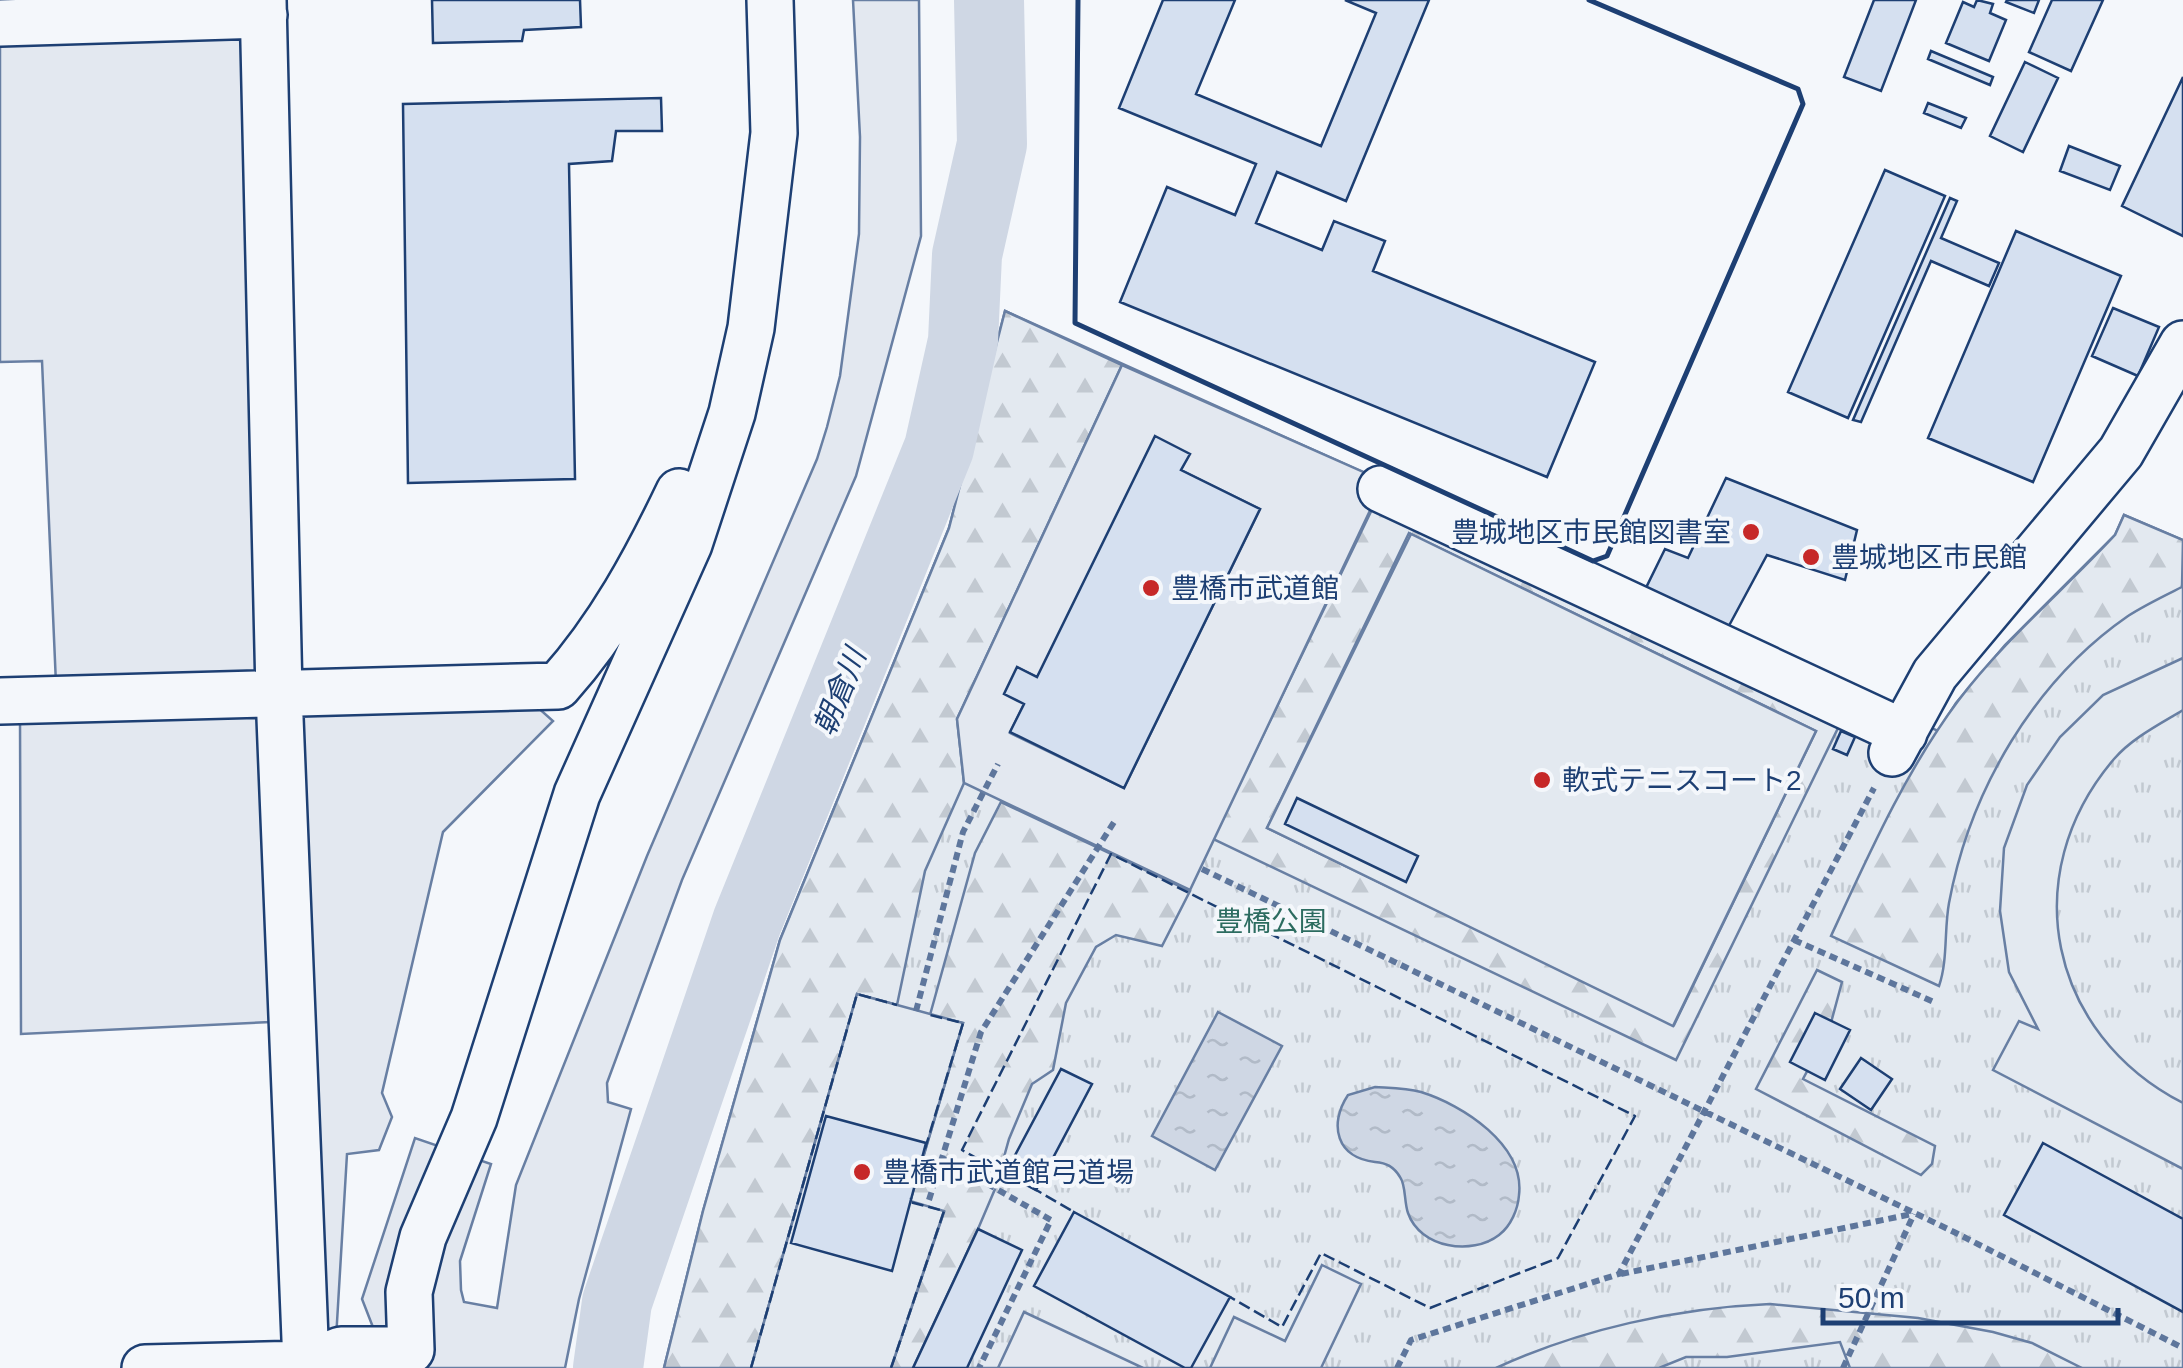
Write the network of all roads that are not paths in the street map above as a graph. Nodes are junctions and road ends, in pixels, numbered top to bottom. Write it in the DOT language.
graph roads {
  1 [pos="770,0"];
  2 [pos="264,7"];
  3 [pos="0,23"];
  4 [pos="758,276"];
  5 [pos="2176,371"];
  6 [pos="1381,488"];
  7 [pos="279,693"];
  8 [pos="0,701"];
  9 [pos="306,1366"];
  10 [pos="145,1368"];
  1 -- 4 [label="street"];
  2 -- 3 [label="street"];
  2 -- 7 [label="street"];
  4 -- 7 [label="street"];
  4 -- 9 [label="street"];
  5 -- 6 [label="street"];
  7 -- 8 [label="street"];
  7 -- 9 [label="street"];
  9 -- 10 [label="street"];
}
